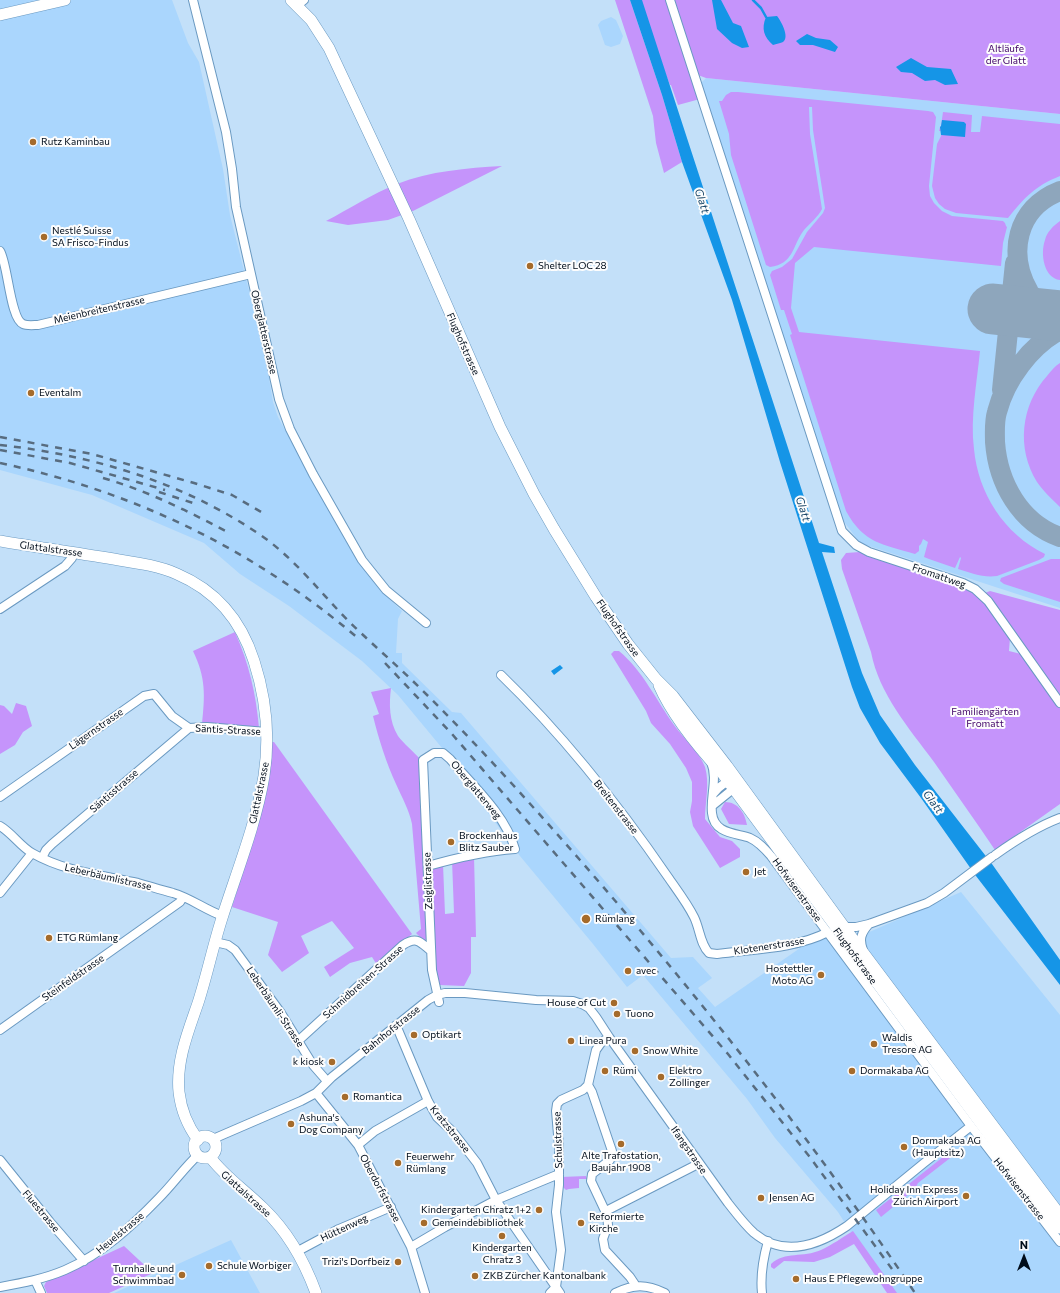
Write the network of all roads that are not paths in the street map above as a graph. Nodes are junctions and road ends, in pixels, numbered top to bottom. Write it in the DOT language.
graph roads {
  1 [pos="65,0"];
  2 [pos="193,0"];
  3 [pos="670,0"];
  4 [pos="297,2"];
  5 [pos="0,15"];
  6 [pos="0,251"];
  7 [pos="251,274"];
  8 [pos="0,541"];
  9 [pos="73,552"];
  10 [pos="0,609"];
  11 [pos="426,623"];
  12 [pos="501,675"];
  13 [pos="656,679"];
  14 [pos="1060,703"];
  15 [pos="189,728"];
  16 [pos="266,732"];
  17 [pos="709,758"];
  18 [pos="423,760"];
  19 [pos="732,784"];
  20 [pos="713,795"];
  21 [pos="0,797"];
  22 [pos="712,806"];
  23 [pos="1060,818"];
  24 [pos="1,825"];
  25 [pos="32,853"];
  26 [pos="42,858"];
  27 [pos="428,866"];
  28 [pos="0,893"];
  29 [pos="183,897"];
  30 [pos="223,916"];
  31 [pos="869,924"];
  32 [pos="844,926"];
  33 [pos="828,932"];
  34 [pos="216,942"];
  35 [pos="431,951"];
  36 [pos="864,952"];
  37 [pos="709,953"];
  38 [pos="438,998"];
  39 [pos="589,1008"];
  40 [pos="396,1026"];
  41 [pos="0,1030"];
  42 [pos="608,1037"];
  43 [pos="298,1041"];
  44 [pos="327,1082"];
  45 [pos="588,1086"];
  46 [pos="316,1093"];
  47 [pos="428,1101"];
  48 [pos="971,1126"];
  49 [pos="212,1139"];
  50 [pos="198,1140"];
  51 [pos="358,1145"];
  52 [pos="198,1155"];
  53 [pos="210,1157"];
  54 [pos="0,1160"];
  55 [pos="698,1164"];
  56 [pos="559,1174"];
  57 [pos="496,1200"];
  58 [pos="391,1208"];
  59 [pos="606,1211"];
  60 [pos="1060,1215"];
  61 [pos="1060,1228"];
  62 [pos="768,1241"];
  63 [pos="1060,1242"];
  64 [pos="411,1247"];
  65 [pos="298,1251"];
  66 [pos="84,1261"];
  67 [pos="36,1280"];
  68 [pos="636,1286"];
  69 [pos="0,1287"];
  70 [pos="558,1290"];
  71 [pos="41,1293"];
  72 [pos="316,1293"];
  73 [pos="425,1293"];
  74 [pos="550,1293"];
  75 [pos="615,1293"];
  76 [pos="665,1293"];
  77 [pos="762,1293"];
  1 -- 5 [label="main road"];
  2 -- 7 [label="street, Oberglatterstrasse"];
  3 -- 14 [label="street, Fromattweg"];
  4 -- 13 [label="main road, Flughofstrasse"];
  6 -- 7 [label="street, Meienbreitenstrasse"];
  7 -- 11 [label="street, Oberglatterstrasse"];
  8 -- 9 [label="main road, Glattalstrasse"];
  9 -- 10 [label="street"];
  9 -- 16 [label="main road, Glattalstrasse"];
  12 -- 37 [label="street, Breitenstrasse"];
  13 -- 17 [label="main road, Flughofstrasse"];
  13 -- 19 [label="main road, Flughofstrasse"];
  15 -- 16 [label="street, Säntis-Strasse"];
  15 -- 21 [label="street, Lägernstrasse"];
  15 -- 26 [label="street, Säntisstrasse"];
  16 -- 30 [label="main road, Glattalstrasse"];
  17 -- 19 [label="main road, Flughofstrasse"];
  17 -- 20 [label="street, Hofwisenstrasse"];
  18 -- 27 [label="street, Zelglistrasse"];
  18 -- 27 [label="street, Oberglatterweg"];
  19 -- 20 [label="street"];
  19 -- 22 [label="street"];
  19 -- 32 [label="main road, Flughofstrasse"];
  19 -- 61 [label="main road, Flughofstrasse"];
  20 -- 22 [label="street, Hofwisenstrasse"];
  22 -- 33 [label="street, Hofwisenstrasse"];
  23 -- 31 [label="street"];
  24 -- 25 [label="street, Leberbäumlistrasse"];
  25 -- 26 [label="street, Leberbäumlistrasse"];
  25 -- 28 [label="street"];
  26 -- 29 [label="street, Leberbäumlistrasse"];
  27 -- 35 [label="street, Zelglistrasse"];
  29 -- 30 [label="street, Leberbäumlistrasse"];
  29 -- 41 [label="street, Steinfeldstrasse"];
  30 -- 34 [label="main road, Glattalstrasse"];
  31 -- 32 [label="street"];
  31 -- 36 [label="street"];
  32 -- 36 [label="main road, Flughofstrasse"];
  33 -- 37 [label="street, Klotenerstrasse"];
  33 -- 48 [label="street, Hofwisenstrasse"];
  34 -- 43 [label="street, Leberbäumli-Strasse"];
  34 -- 50 [label="main road, Glattalstrasse"];
  35 -- 38 [label="street, Zelglistrasse"];
  35 -- 43 [label="street, Schmidbreiten-Strasse"];
  36 -- 60 [label="main road, Flughofstrasse"];
  38 -- 39 [label="street, Bahnhofstrasse"];
  38 -- 40 [label="street, Bahnhofstrasse"];
  39 -- 42 [label="street, Ifangstrasse"];
  40 -- 44 [label="street, Bahnhofstrasse"];
  40 -- 47 [label="street, Kratzstrasse"];
  42 -- 45 [label="street"];
  42 -- 55 [label="street, Ifangstrasse"];
  43 -- 44 [label="street, Leberbäumli-Strasse"];
  44 -- 46 [label="street, Bahnhofstrasse"];
  45 -- 56 [label="street, Schulstrasse"];
  45 -- 59 [label="street"];
  46 -- 49 [label="street, Bahnhofstrasse"];
  46 -- 51 [label="street, Oberdorfstrasse"];
  47 -- 51 [label="street"];
  47 -- 57 [label="street, Kratzstrasse"];
  48 -- 62 [label="street, Ifangstrasse"];
  48 -- 63 [label="street, Hofwisenstrasse"];
  49 -- 50 [label="main road"];
  49 -- 53 [label="main road"];
  50 -- 52 [label="main road"];
  51 -- 58 [label="street, Oberdorfstrasse"];
  52 -- 53 [label="main road"];
  52 -- 66 [label="street, Heuelstrasse"];
  53 -- 65 [label="main road, Glattalstrasse"];
  54 -- 66 [label="street, Fluestrasse"];
  55 -- 59 [label="street"];
  55 -- 62 [label="street, Ifangstrasse"];
  56 -- 57 [label="street, Schulstrasse"];
  56 -- 70 [label="street"];
  57 -- 64 [label="street, Schulstrasse"];
  57 -- 70 [label="street, Kratzstrasse"];
  58 -- 64 [label="street, Oberdorfstrasse"];
  58 -- 65 [label="street, Hüttenweg"];
  59 -- 68 [label="street"];
  62 -- 77 [label="street"];
  64 -- 73 [label="street, Oberdorfstrasse"];
  65 -- 72 [label="main road, Glattalstrasse"];
  66 -- 67 [label="street, Heuelstrasse"];
  67 -- 69 [label="street, Heuelstrasse"];
  67 -- 71 [label="street"];
  68 -- 75 [label="street"];
  68 -- 76 [label="street"];
  70 -- 74 [label="street"];
}
